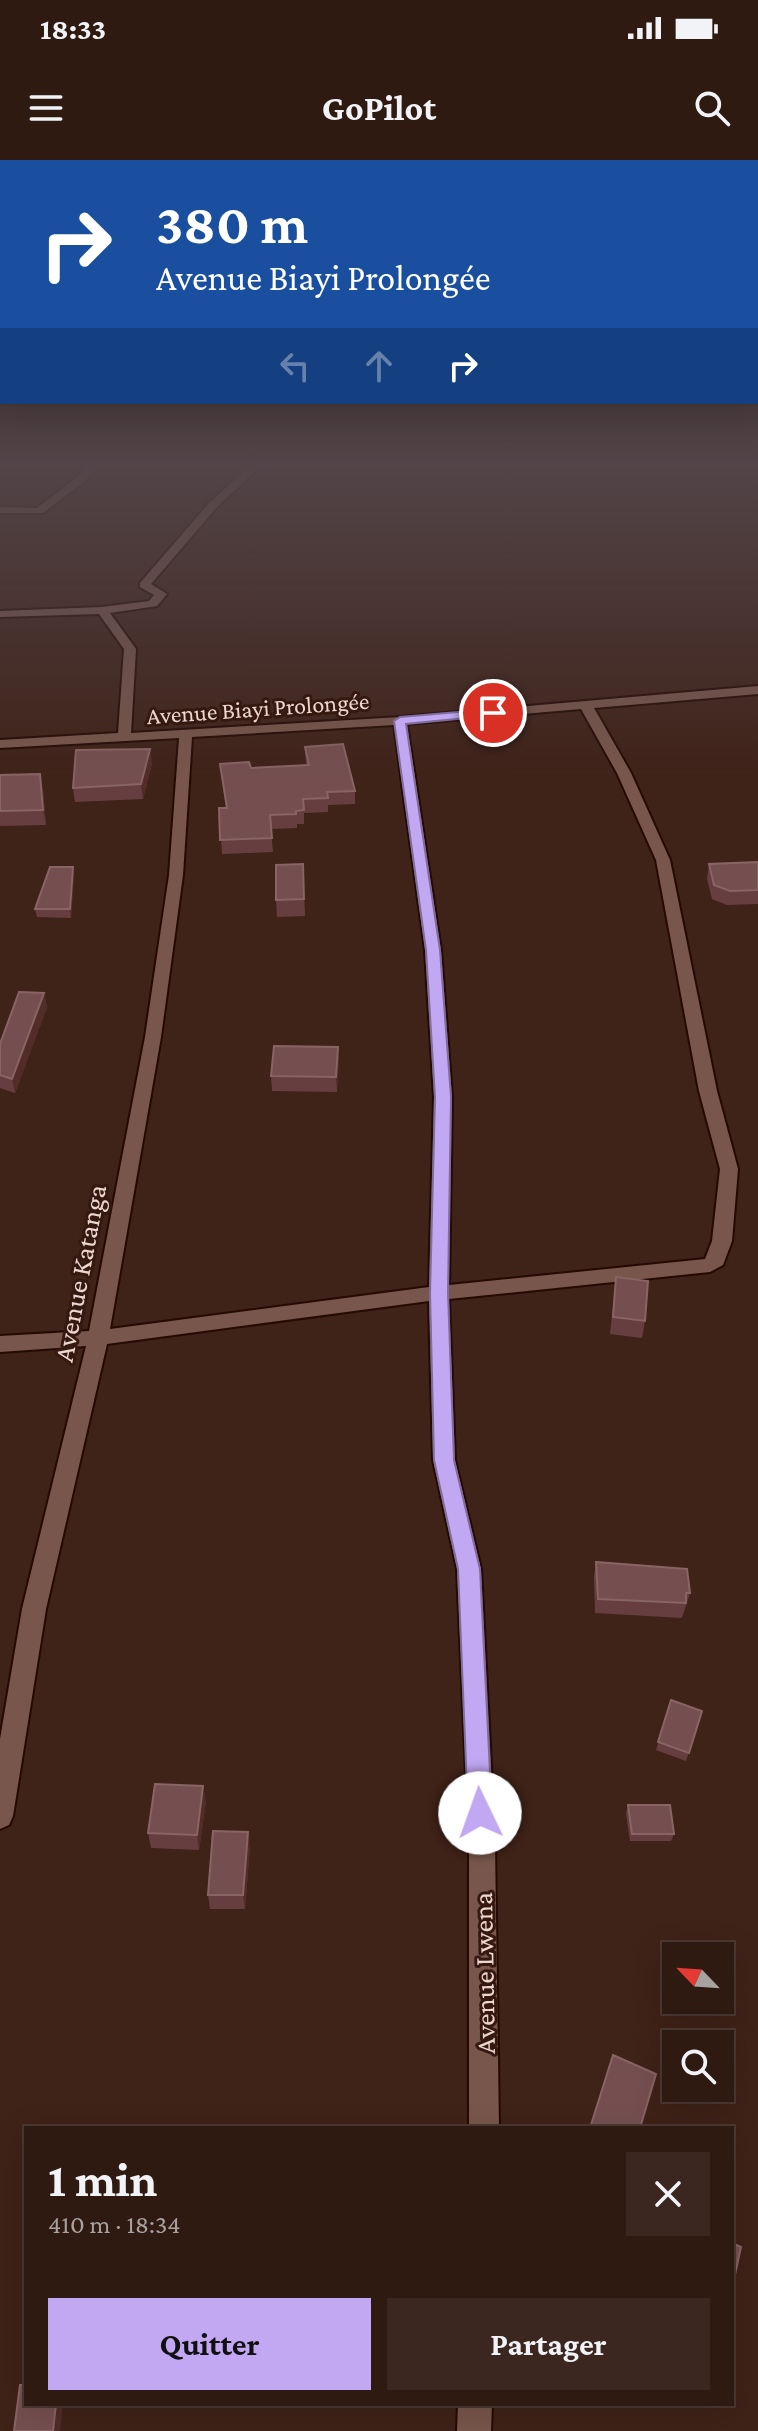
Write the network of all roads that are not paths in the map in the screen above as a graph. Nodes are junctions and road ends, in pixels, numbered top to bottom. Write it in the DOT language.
graph roads {
  1 [pos="159,568"];
  2 [pos="102,610"];
  3 [pos="0,614"];
  4 [pos="758,690"];
  5 [pos="585,704"];
  6 [pos="400,721"];
  7 [pos="186,735"];
  8 [pos="124,738"];
  9 [pos="1,747"];
  10 [pos="439,1293"];
  11 [pos="98,1338"];
  12 [pos="0,1344"];
  13 [pos="0,1816"];
  14 [pos="484,2126"];
  15 [pos="475,2406"];
  16 [pos="474,2431"];
  1 -- 2 [label="street"];
  2 -- 3 [label="street"];
  2 -- 8 [label="street"];
  4 -- 5 [label="street, Avenue Biayi Prolongée"];
  5 -- 6 [label="street, Avenue Biayi Prolongée"];
  5 -- 10 [label="street"];
  6 -- 7 [label="street, Avenue Biayi Prolongée"];
  6 -- 10 [label="street, Avenue Lwena"];
  7 -- 8 [label="street, Avenue Biayi Prolongée"];
  7 -- 11 [label="street, Avenue Katanga"];
  8 -- 9 [label="street, Avenue Biayi Prolongée"];
  10 -- 11 [label="street"];
  10 -- 14 [label="street, Avenue Lwena"];
  11 -- 12 [label="street"];
  11 -- 13 [label="street, Avenue Katanga"];
  15 -- 16 [label="street"];
}
